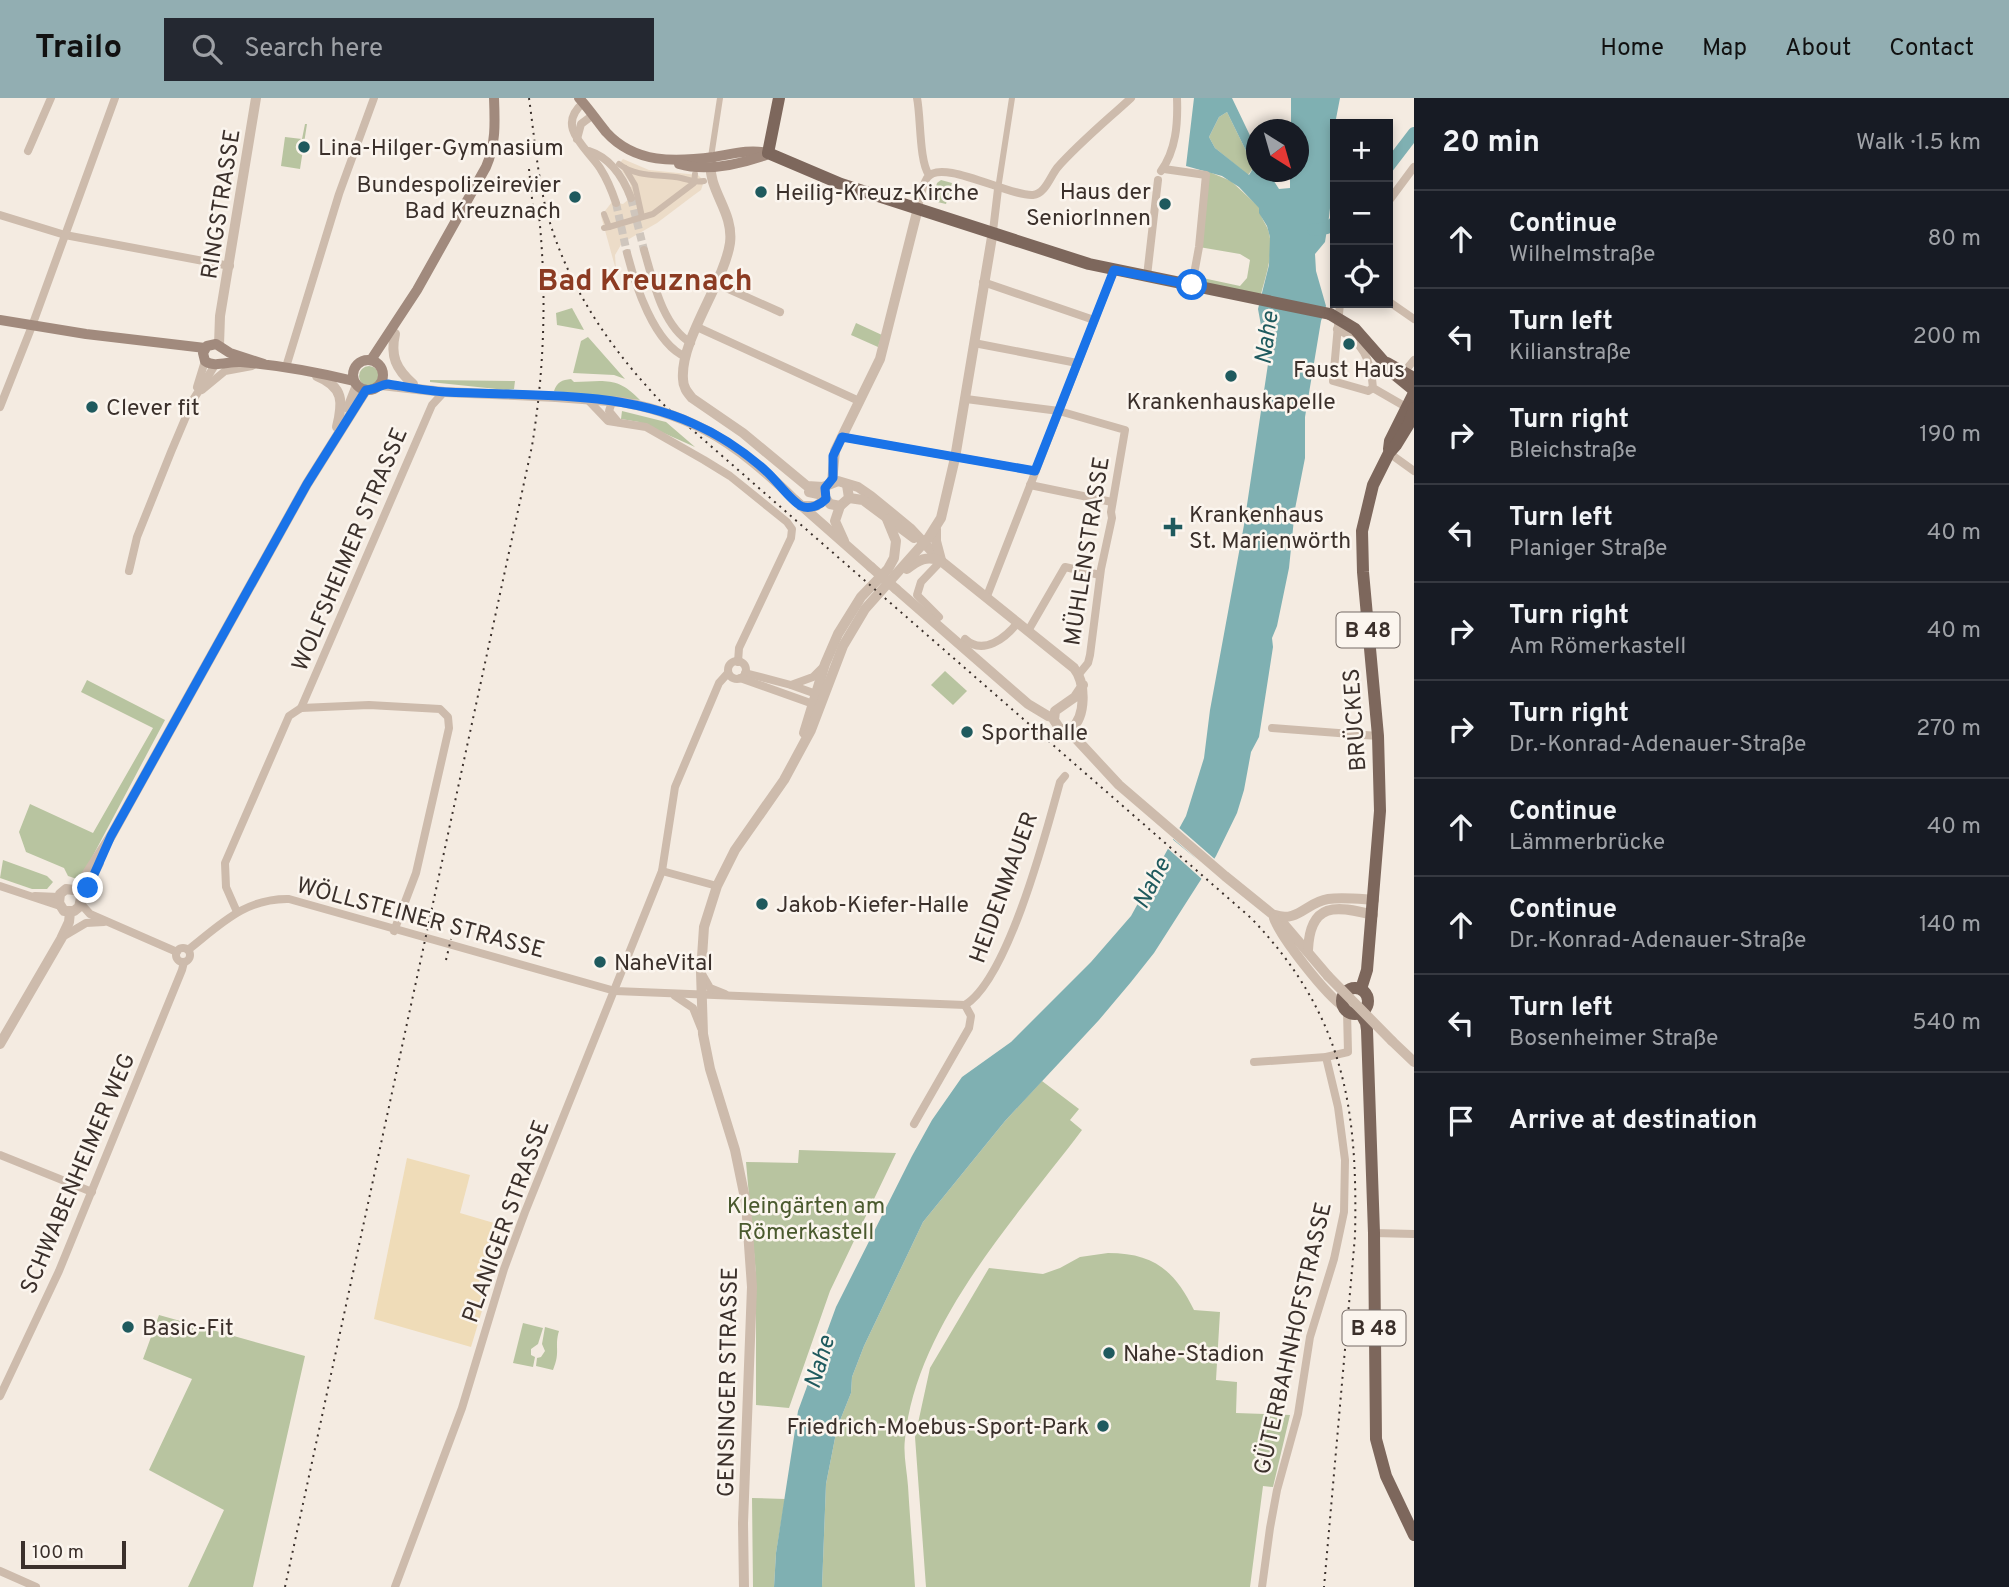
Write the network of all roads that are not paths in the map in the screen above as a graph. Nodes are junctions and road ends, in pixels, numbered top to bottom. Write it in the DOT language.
graph roads {
  1 [pos="51,98"];
  2 [pos="115,98"];
  3 [pos="256,98"];
  4 [pos="494,98"];
  5 [pos="720,98"];
  6 [pos="779,98"];
  7 [pos="917,98"];
  8 [pos="1012,98"];
  9 [pos="1130,98"];
  10 [pos="1177,98"];
  11 [pos="374,100"];
  12 [pos="581,100"];
  13 [pos="593,115"];
  14 [pos="577,139"];
  15 [pos="586,150"];
  16 [pos="28,151"];
  17 [pos="768,156"];
  18 [pos="606,159"];
  19 [pos="713,163"];
  20 [pos="599,165"];
  21 [pos="1414,167"];
  22 [pos="1161,173"];
  23 [pos="695,174"];
  24 [pos="929,175"];
  25 [pos="704,181"];
  26 [pos="694,183"];
  27 [pos="998,189"];
  28 [pos="1393,195"];
  29 [pos="631,198"];
  30 [pos="616,203"];
  31 [pos="918,208"];
  32 [pos="604,214"];
  33 [pos="0,215"];
  34 [pos="638,218"];
  35 [pos="638,228"];
  36 [pos="993,231"];
  37 [pos="65,235"];
  38 [pos="644,250"];
  39 [pos="627,253"];
  40 [pos="230,267"];
  41 [pos="1114,270"];
  42 [pos="1147,276"];
  43 [pos="984,282"];
  44 [pos="715,283"];
  45 [pos="1192,285"];
  46 [pos="1393,304"];
  47 [pos="1339,308"];
  48 [pos="780,312"];
  49 [pos="401,316"];
  50 [pos="669,318"];
  51 [pos="1414,319"];
  52 [pos="0,320"];
  53 [pos="1094,320"];
  54 [pos="32,326"];
  55 [pos="657,327"];
  56 [pos="697,327"];
  57 [pos="1337,329"];
  58 [pos="395,334"];
  59 [pos="691,343"];
  60 [pos="974,343"];
  61 [pos="213,354"];
  62 [pos="686,357"];
  63 [pos="1414,360"];
  64 [pos="1077,363"];
  65 [pos="264,364"];
  66 [pos="286,367"];
  67 [pos="300,369"];
  68 [pos="1401,370"];
  69 [pos="379,372"];
  70 [pos="358,382"];
  71 [pos="413,384"];
  72 [pos="1373,388"];
  73 [pos="429,390"];
  74 [pos="444,392"];
  75 [pos="477,392"];
  76 [pos="1414,392"];
  77 [pos="586,398"];
  78 [pos="966,399"];
  79 [pos="193,400"];
  80 [pos="859,401"];
  81 [pos="619,402"];
  82 [pos="432,405"];
  83 [pos="0,407"];
  84 [pos="1059,411"];
  85 [pos="1411,414"];
  86 [pos="618,422"];
  87 [pos="337,427"];
  88 [pos="842,437"];
  89 [pos="331,443"];
  90 [pos="1389,453"];
  91 [pos="956,458"];
  92 [pos="1035,471"];
  93 [pos="1414,471"];
  94 [pos="847,485"];
  95 [pos="1030,485"];
  96 [pos="827,491"];
  97 [pos="849,498"];
  98 [pos="1112,502"];
  99 [pos="798,503"];
  100 [pos="839,506"];
  101 [pos="887,519"];
  102 [pos="936,529"];
  103 [pos="923,544"];
  104 [pos="848,547"];
  105 [pos="941,561"];
  106 [pos="128,571"];
  107 [pos="1100,575"];
  108 [pos="891,586"];
  109 [pos="986,596"];
  110 [pos="939,617"];
  111 [pos="1018,622"];
  112 [pos="1028,631"];
  113 [pos="965,639"];
  114 [pos="738,662"];
  115 [pos="825,664"];
  116 [pos="728,673"];
  117 [pos="742,676"];
  118 [pos="1081,679"];
  119 [pos="791,685"];
  120 [pos="818,700"];
  121 [pos="301,708"];
  122 [pos="1059,711"];
  123 [pos="1074,723"];
  124 [pos="1272,728"];
  125 [pos="1378,736"];
  126 [pos="1065,776"];
  127 [pos="111,836"];
  128 [pos="662,872"];
  129 [pos="0,886"];
  130 [pos="717,886"];
  131 [pos="1374,900"];
  132 [pos="70,904"];
  133 [pos="237,912"];
  134 [pos="1273,915"];
  135 [pos="1373,915"];
  136 [pos="96,922"];
  137 [pos="106,922"];
  138 [pos="394,931"];
  139 [pos="61,939"];
  140 [pos="188,950"];
  141 [pos="1308,950"];
  142 [pos="177,952"];
  143 [pos="184,962"];
  144 [pos="625,964"];
  145 [pos="41,970"];
  146 [pos="701,972"];
  147 [pos="1361,989"];
  148 [pos="615,991"];
  149 [pos="634,993"];
  150 [pos="673,995"];
  151 [pos="701,996"];
  152 [pos="731,997"];
  153 [pos="965,1005"];
  154 [pos="1351,1010"];
  155 [pos="703,1034"];
  156 [pos="0,1044"];
  157 [pos="1326,1057"];
  158 [pos="1255,1062"];
  159 [pos="1414,1062"];
  160 [pos="915,1124"];
  161 [pos="0,1155"];
  162 [pos="92,1192"];
  163 [pos="1374,1233"];
  164 [pos="1414,1234"];
  165 [pos="0,1396"];
  166 [pos="1414,1535"];
  167 [pos="0,1571"];
  168 [pos="36,1587"];
  169 [pos="395,1587"];
  170 [pos="744,1587"];
  171 [pos="1262,1587"];
  1 -- 16 [label="street"];
  2 -- 37 [label="street"];
  3 -- 40 [label="street, RINGSTRASSE"];
  4 -- 49 [label="main road"];
  5 -- 19 [label="street"];
  6 -- 17 [label="main road"];
  7 -- 24 [label="street"];
  8 -- 27 [label="street"];
  9 -- 27 [label="street"];
  10 -- 22 [label="street"];
  11 -- 66 [label="street"];
  12 -- 13 [label="main road"];
  12 -- 14 [label="street"];
  13 -- 14 [label="street"];
  13 -- 19 [label="main road"];
  14 -- 15 [label="street"];
  15 -- 18 [label="street"];
  15 -- 20 [label="street"];
  17 -- 19 [label="main road"];
  17 -- 31 [label="main road"];
  18 -- 20 [label="street"];
  18 -- 29 [label="street"];
  19 -- 44 [label="street"];
  20 -- 30 [label="street"];
  21 -- 28 [label="street"];
  22 -- 42 [label="street"];
  22 -- 45 [label="street"];
  23 -- 26 [label="street"];
  24 -- 27 [label="street"];
  24 -- 31 [label="street"];
  25 -- 26 [label="street"];
  26 -- 34 [label="street"];
  26 -- 34 [label="street"];
  27 -- 36 [label="street"];
  31 -- 36 [label="main road"];
  31 -- 80 [label="street"];
  32 -- 34 [label="street"];
  33 -- 37 [label="street"];
  34 -- 35 [label="street"];
  36 -- 41 [label="main road"];
  36 -- 43 [label="street"];
  37 -- 40 [label="street"];
  37 -- 54 [label="street"];
  38 -- 50 [label="street"];
  39 -- 55 [label="street"];
  40 -- 61 [label="street, RINGSTRASSE"];
  41 -- 42 [label="main road"];
  41 -- 53 [label="street"];
  42 -- 45 [label="main road"];
  43 -- 53 [label="street"];
  43 -- 60 [label="street"];
  44 -- 48 [label="street"];
  44 -- 56 [label="street"];
  45 -- 68 [label="main road, bridge"];
  46 -- 51 [label="street"];
  47 -- 57 [label="street"];
  49 -- 58 [label="main road"];
  49 -- 69 [label="main road"];
  50 -- 55 [label="street"];
  50 -- 59 [label="street"];
  52 -- 54 [label="main road"];
  53 -- 64 [label="street"];
  54 -- 61 [label="main road"];
  54 -- 83 [label="street"];
  55 -- 62 [label="street"];
  56 -- 59 [label="street"];
  56 -- 80 [label="street"];
  57 -- 72 [label="street"];
  57 -- 72 [label="street"];
  58 -- 69 [label="main road"];
  58 -- 71 [label="street"];
  59 -- 62 [label="street"];
  60 -- 64 [label="street"];
  60 -- 78 [label="street"];
  61 -- 65 [label="main road"];
  61 -- 79 [label="street, RINGSTRASSE"];
  62 -- 96 [label="street"];
  63 -- 68 [label="street"];
  64 -- 84 [label="street"];
  65 -- 66 [label="main road"];
  65 -- 79 [label="street"];
  66 -- 67 [label="main road"];
  67 -- 70 [label="main road"];
  67 -- 87 [label="street"];
  68 -- 76 [label="main road"];
  69 -- 70 [label="main road"];
  69 -- 70 [label="main road"];
  69 -- 71 [label="street"];
  69 -- 73 [label="street"];
  70 -- 87 [label="street"];
  70 -- 89 [label="street"];
  71 -- 75 [label="street"];
  72 -- 85 [label="street"];
  73 -- 74 [label="street"];
  73 -- 82 [label="street"];
  74 -- 75 [label="street"];
  74 -- 82 [label="street, WOLFSHEIMER STRASSE"];
  75 -- 77 [label="street, bridge"];
  76 -- 85 [label="main road, BRÜCKES"];
  77 -- 81 [label="street"];
  77 -- 86 [label="street"];
  78 -- 84 [label="street"];
  78 -- 91 [label="street"];
  79 -- 106 [label="street, RINGSTRASSE"];
  80 -- 88 [label="street"];
  81 -- 86 [label="street"];
  81 -- 99 [label="street, bridge"];
  82 -- 121 [label="street, WOLFSHEIMER STRASSE"];
  84 -- 92 [label="street"];
  84 -- 98 [label="street, MÜHLENSTRASSE"];
  85 -- 90 [label="main road, BRÜCKES"];
  86 -- 114 [label="street, PLANIGER STRASSE"];
  87 -- 89 [label="street"];
  88 -- 91 [label="street"];
  88 -- 96 [label="street"];
  89 -- 127 [label="street"];
  90 -- 93 [label="street"];
  90 -- 125 [label="main road, BRÜCKES / B 48"];
  91 -- 92 [label="street"];
  91 -- 102 [label="street"];
  92 -- 95 [label="street"];
  94 -- 96 [label="street"];
  94 -- 97 [label="street"];
  94 -- 103 [label="street"];
  95 -- 98 [label="street"];
  95 -- 109 [label="street"];
  96 -- 99 [label="street"];
  96 -- 100 [label="street"];
  97 -- 100 [label="street"];
  97 -- 101 [label="street"];
  98 -- 107 [label="street, MÜHLENSTRASSE"];
  99 -- 104 [label="street"];
  100 -- 104 [label="street"];
  101 -- 103 [label="street"];
  101 -- 115 [label="street, GENSINGER STRASSE"];
  102 -- 103 [label="street, GENSINGER STRASSE"];
  102 -- 105 [label="street"];
  103 -- 105 [label="street"];
  103 -- 108 [label="street, GENSINGER STRASSE"];
  104 -- 108 [label="street, bridge"];
  105 -- 108 [label="street"];
  105 -- 109 [label="street"];
  105 -- 110 [label="street"];
  107 -- 112 [label="street"];
  107 -- 118 [label="street, MÜHLENSTRASSE"];
  108 -- 120 [label="street, GENSINGER STRASSE"];
  108 -- 122 [label="street"];
  109 -- 111 [label="street"];
  111 -- 112 [label="street"];
  111 -- 113 [label="street"];
  112 -- 118 [label="street"];
  114 -- 116 [label="street, PLANIGER STRASSE"];
  114 -- 117 [label="street"];
  115 -- 119 [label="street"];
  115 -- 120 [label="street, GENSINGER STRASSE"];
  116 -- 117 [label="street"];
  116 -- 128 [label="street, PLANIGER STRASSE"];
  117 -- 119 [label="street"];
  117 -- 120 [label="street"];
  118 -- 122 [label="street"];
  118 -- 123 [label="street"];
  119 -- 120 [label="street"];
  120 -- 130 [label="street, GENSINGER STRASSE"];
  121 -- 133 [label="street, WOLFSHEIMER STRASSE"];
  121 -- 138 [label="street"];
  122 -- 123 [label="street"];
  122 -- 123 [label="street"];
  123 -- 134 [label="street"];
  124 -- 125 [label="street"];
  125 -- 131 [label="main road, BRÜCKES / B 48"];
  126 -- 153 [label="street, HEIDENMAUER"];
  127 -- 132 [label="street"];
  127 -- 132 [label="street"];
  128 -- 130 [label="street"];
  128 -- 144 [label="street, PLANIGER STRASSE"];
  129 -- 132 [label="street"];
  130 -- 146 [label="street, GENSINGER STRASSE"];
  131 -- 134 [label="street"];
  131 -- 135 [label="main road, BRÜCKES / B 48"];
  132 -- 136 [label="street"];
  132 -- 137 [label="street"];
  132 -- 139 [label="street"];
  132 -- 145 [label="street"];
  133 -- 138 [label="street, WÖLLSTEINER STRASSE"];
  133 -- 140 [label="street, WÖLLSTEINER STRASSE"];
  134 -- 141 [label="street"];
  134 -- 154 [label="street"];
  135 -- 141 [label="street"];
  135 -- 147 [label="main road, BRÜCKES / B 48"];
  136 -- 137 [label="street"];
  136 -- 139 [label="street"];
  137 -- 142 [label="street"];
  138 -- 148 [label="street, WÖLLSTEINER STRASSE"];
  139 -- 145 [label="street"];
  140 -- 142 [label="street"];
  140 -- 143 [label="street"];
  141 -- 159 [label="street, bridge"];
  142 -- 143 [label="street"];
  143 -- 162 [label="street, SCHWABENHEIMER WEG"];
  144 -- 148 [label="street, PLANIGER STRASSE"];
  144 -- 149 [label="street"];
  145 -- 156 [label="street"];
  146 -- 151 [label="street, GENSINGER STRASSE"];
  146 -- 152 [label="street"];
  147 -- 154 [label="main road"];
  147 -- 154 [label="main road"];
  148 -- 149 [label="street"];
  148 -- 169 [label="street, PLANIGER STRASSE"];
  149 -- 150 [label="street"];
  150 -- 151 [label="street"];
  150 -- 155 [label="street"];
  151 -- 152 [label="street"];
  151 -- 155 [label="street, GENSINGER STRASSE"];
  152 -- 153 [label="street"];
  153 -- 160 [label="street"];
  154 -- 157 [label="street"];
  154 -- 163 [label="main road, B 48"];
  155 -- 170 [label="street, GENSINGER STRASSE"];
  157 -- 158 [label="street"];
  157 -- 171 [label="street, GÜTERBAHNHOFSTRASSE"];
  161 -- 162 [label="street"];
  162 -- 165 [label="street, SCHWABENHEIMER WEG"];
  163 -- 164 [label="street"];
  163 -- 166 [label="main road, B 48"];
  167 -- 168 [label="street"];
}
